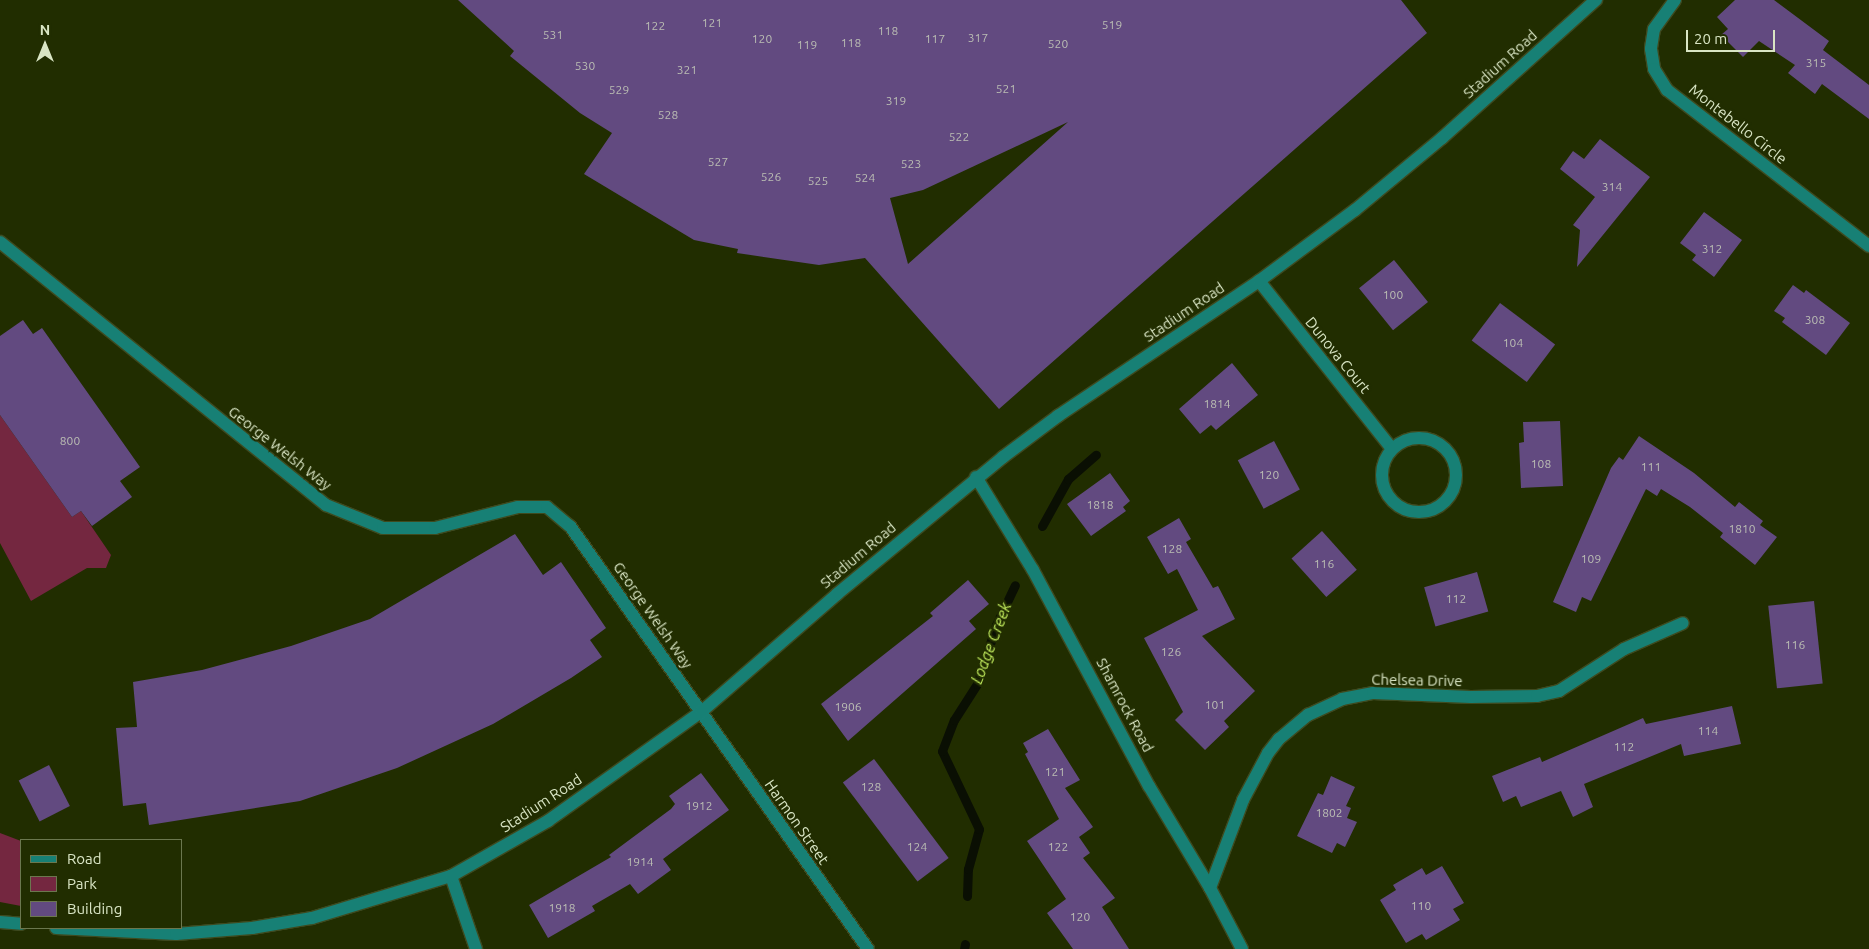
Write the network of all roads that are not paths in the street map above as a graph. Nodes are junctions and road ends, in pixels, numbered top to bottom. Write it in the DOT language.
graph roads {
  1 [pos="1596,0"];
  2 [pos="1675,0"];
  3 [pos="0,242"];
  4 [pos="1869,246"];
  5 [pos="1259,281"];
  6 [pos="1392,448"];
  7 [pos="976,478"];
  8 [pos="1683,623"];
  9 [pos="701,712"];
  10 [pos="451,876"];
  11 [pos="1210,888"];
  12 [pos="0,922"];
  13 [pos="20,924"];
  14 [pos="76,929"];
  15 [pos="476,949"];
  16 [pos="868,949"];
  17 [pos="1242,949"];
  1 -- 5 [label="street, Stadium Road"];
  2 -- 4 [label="street, Montebello Circle"];
  3 -- 9 [label="street, George Welsh Way"];
  5 -- 6 [label="street, Dunova Court"];
  5 -- 7 [label="street, Stadium Road"];
  6 -- 6 [label="street"];
  7 -- 9 [label="street, Stadium Road"];
  7 -- 11 [label="street, Shamrock Road"];
  8 -- 11 [label="street, Chelsea Drive"];
  9 -- 10 [label="street, Stadium Road"];
  9 -- 16 [label="street, Harmon Street"];
  10 -- 14 [label="street, Stadium Road"];
  10 -- 15 [label="street"];
  11 -- 17 [label="street, Shamrock Road"];
  12 -- 13 [label="street"];
}
